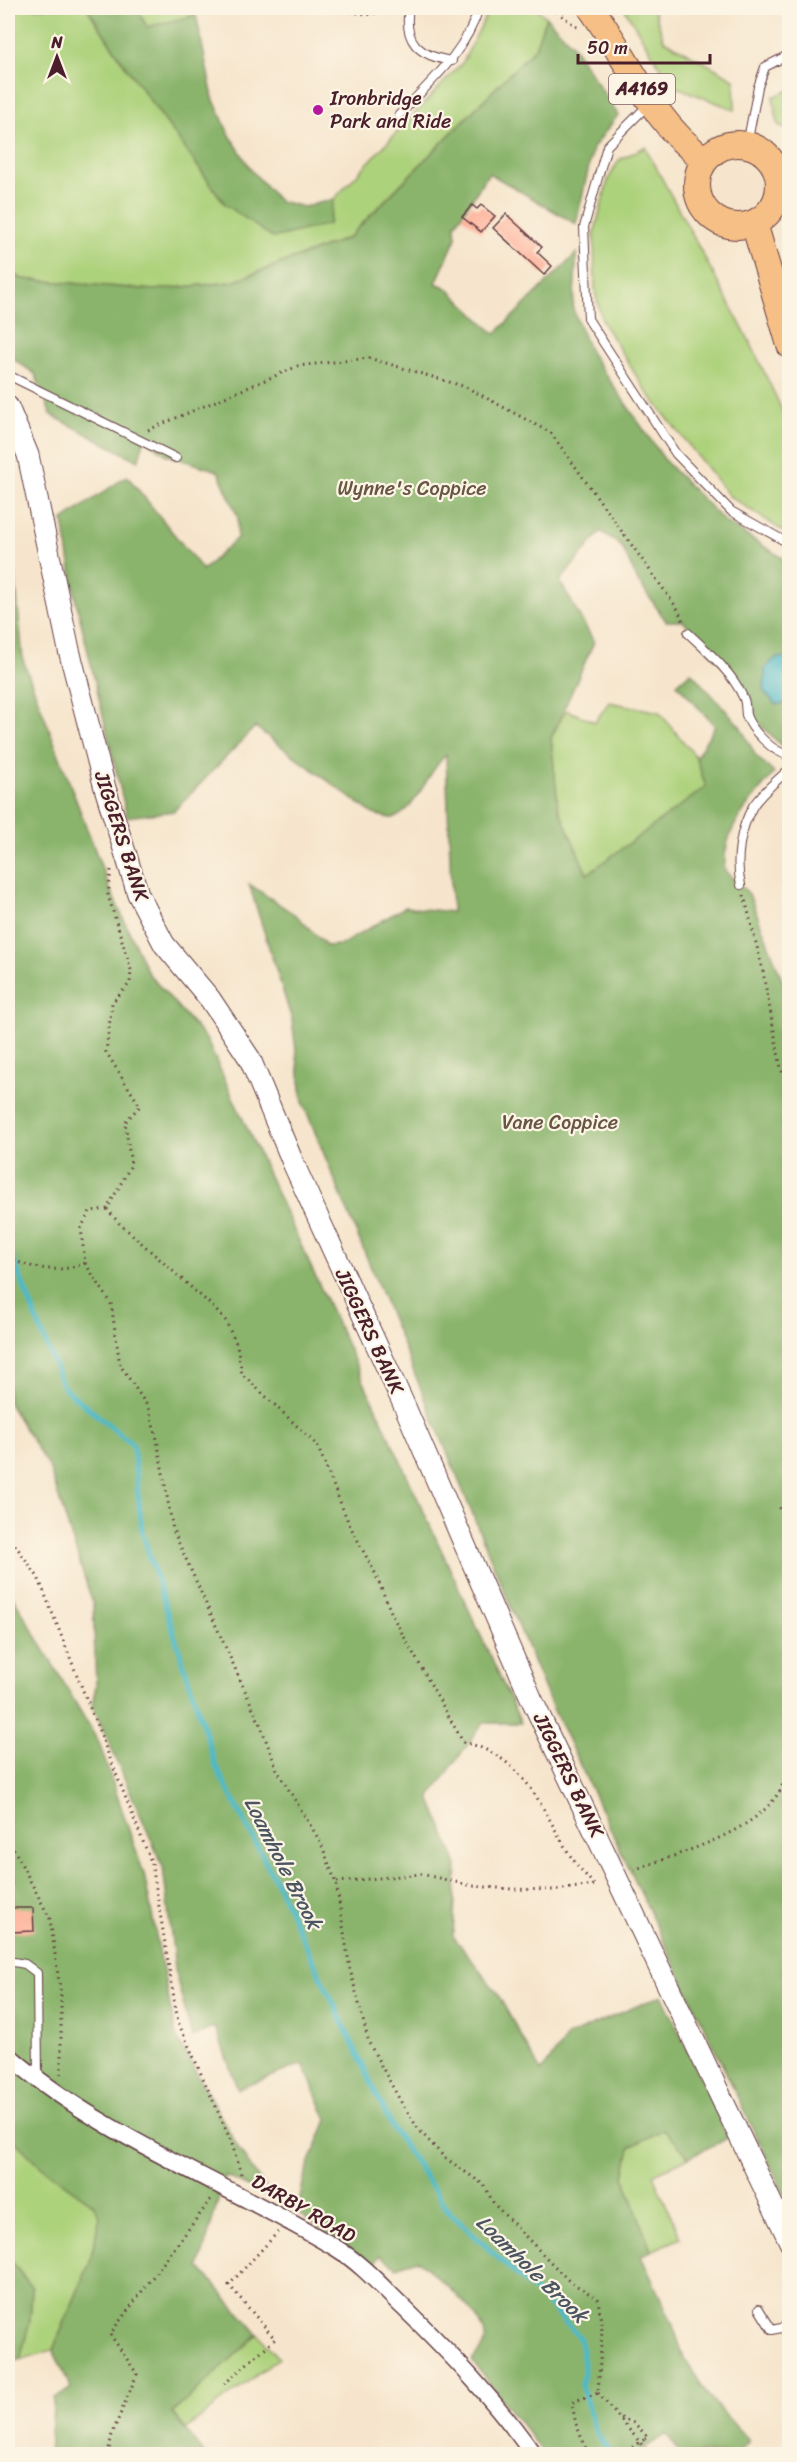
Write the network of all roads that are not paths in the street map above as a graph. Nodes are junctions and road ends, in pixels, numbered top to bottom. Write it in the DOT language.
graph roads {
  1 [pos="409,8"];
  2 [pos="479,8"];
  3 [pos="591,8"];
  4 [pos="789,54"];
  5 [pos="452,61"];
  6 [pos="650,103"];
  7 [pos="399,114"];
  8 [pos="747,145"];
  9 [pos="705,160"];
  10 [pos="784,172"];
  11 [pos="754,223"];
  12 [pos="789,345"];
  13 [pos="8,375"];
  14 [pos="8,407"];
  15 [pos="176,458"];
  16 [pos="789,544"];
  17 [pos="688,633"];
  18 [pos="789,755"];
  19 [pos="789,768"];
  20 [pos="741,885"];
  21 [pos="8,1961"];
  22 [pos="8,2055"];
  23 [pos="38,2079"];
  24 [pos="789,2242"];
  25 [pos="759,2309"];
  26 [pos="789,2326"];
  27 [pos="532,2454"];
  1 -- 5 [label="lane"];
  2 -- 5 [label="lane"];
  3 -- 6 [label="main road, A4169"];
  4 -- 8 [label="lane"];
  5 -- 7 [label="lane"];
  6 -- 9 [label="main road, A4169"];
  6 -- 16 [label="lane"];
  8 -- 9 [label="main road"];
  8 -- 10 [label="main road"];
  9 -- 11 [label="main road"];
  10 -- 11 [label="main road"];
  11 -- 12 [label="main road"];
  13 -- 15 [label="lane"];
  14 -- 24 [label="street, JIGGERS BANK"];
  17 -- 18 [label="lane"];
  19 -- 20 [label="lane"];
  21 -- 23 [label="lane"];
  22 -- 23 [label="street, DARBY ROAD"];
  23 -- 27 [label="street, DARBY ROAD"];
  25 -- 26 [label="lane"];
}
